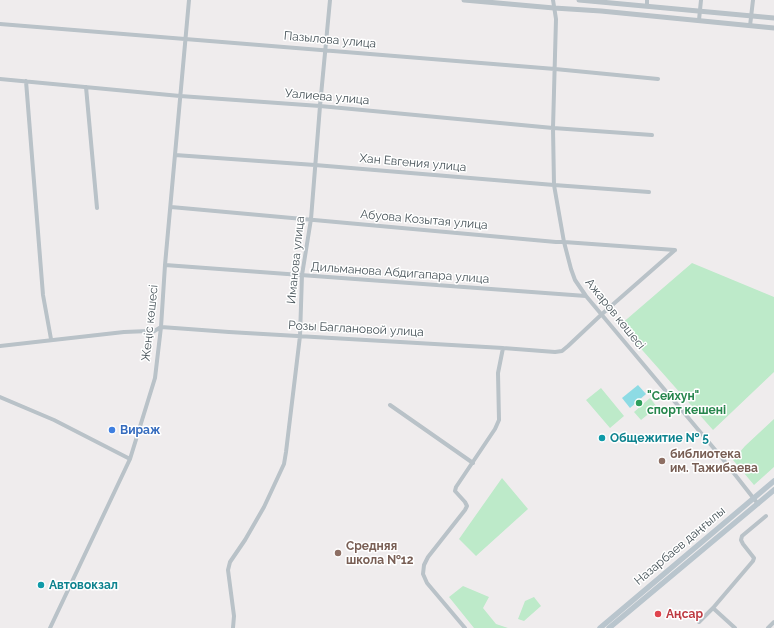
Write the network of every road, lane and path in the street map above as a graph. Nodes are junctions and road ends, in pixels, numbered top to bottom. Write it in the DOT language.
graph roads {
  1 [pos="189,0"];
  2 [pos="330,0"];
  3 [pos="464,0"];
  4 [pos="553,0"];
  5 [pos="579,0"];
  6 [pos="647,0"];
  7 [pos="701,0"];
  8 [pos="753,0"];
  9 [pos="485,1"];
  10 [pos="602,1"];
  11 [pos="647,6"];
  12 [pos="554,8"];
  13 [pos="602,11"];
  14 [pos="700,11"];
  15 [pos="751,16"];
  16 [pos="774,18"];
  17 [pos="699,20"];
  18 [pos="0,24"];
  19 [pos="750,26"];
  20 [pos="774,28"];
  21 [pos="185,39"];
  22 [pos="325,50"];
  23 [pos="554,68"];
  24 [pos="658,78"];
  25 [pos="0,79"];
  26 [pos="26,81"];
  27 [pos="86,87"];
  28 [pos="180,96"];
  29 [pos="320,106"];
  30 [pos="553,128"];
  31 [pos="652,135"];
  32 [pos="175,155"];
  33 [pos="315,165"];
  34 [pos="554,185"];
  35 [pos="649,192"];
  36 [pos="171,207"];
  37 [pos="97,208"];
  38 [pos="311,220"];
  39 [pos="564,242"];
  40 [pos="675,250"];
  41 [pos="165,265"];
  42 [pos="302,275"];
  43 [pos="586,296"];
  44 [pos="602,314"];
  45 [pos="161,328"];
  46 [pos="300,336"];
  47 [pos="51,339"];
  48 [pos="0,346"];
  49 [pos="502,348"];
  50 [pos="0,397"];
  51 [pos="390,405"];
  52 [pos="130,459"];
  53 [pos="472,463"];
  54 [pos="774,481"];
  55 [pos="774,490"];
  56 [pos="754,499"];
  57 [pos="758,504"];
  58 [pos="766,516"];
  59 [pos="713,608"];
  60 [pos="699,622"];
  61 [pos="774,622"];
  62 [pos="50,628"];
  63 [pos="233,628"];
  64 [pos="465,628"];
  65 [pos="600,628"];
  66 [pos="609,628"];
  67 [pos="735,628"];
  68 [pos="768,628"];
  1 -- 21 [label="street, Жеңіс көшесі"];
  2 -- 22 [label="street, Иманова улица"];
  3 -- 9 [label="street"];
  4 -- 12 [label="street, Ажаров көшесі"];
  5 -- 10 [label="street"];
  6 -- 11 [label="street"];
  7 -- 14 [label="street"];
  8 -- 15 [label="street"];
  9 -- 12 [label="street"];
  10 -- 11 [label="street"];
  10 -- 13 [label="street"];
  11 -- 14 [label="street"];
  12 -- 13 [label="street"];
  12 -- 23 [label="street, Ажаров көшесі"];
  13 -- 17 [label="street"];
  14 -- 15 [label="street"];
  14 -- 17 [label="street"];
  15 -- 16 [label="street"];
  15 -- 19 [label="street"];
  17 -- 19 [label="street"];
  18 -- 21 [label="street, Пазылова улица"];
  19 -- 20 [label="street"];
  21 -- 22 [label="street, Пазылова улица"];
  21 -- 28 [label="street, Жеңіс көшесі"];
  22 -- 23 [label="street, Пазылова улица"];
  22 -- 29 [label="street, Иманова улица"];
  23 -- 24 [label="street, Пазылова улица"];
  23 -- 30 [label="street, Ажаров көшесі"];
  25 -- 26 [label="street, Уалиева улица"];
  26 -- 27 [label="street, Уалиева улица"];
  26 -- 47 [label="street"];
  27 -- 28 [label="street, Уалиева улица"];
  27 -- 37 [label="street"];
  28 -- 29 [label="street, Уалиева улица"];
  28 -- 32 [label="street, Жеңіс көшесі"];
  29 -- 30 [label="street, Уалиева улица"];
  29 -- 33 [label="street, Иманова улица"];
  30 -- 31 [label="street, Уалиева улица"];
  30 -- 34 [label="street, Ажаров көшесі"];
  32 -- 33 [label="street, Хан Евгения улица"];
  32 -- 36 [label="street, Жеңіс көшесі"];
  33 -- 34 [label="street, Хан Евгения улица"];
  33 -- 38 [label="street, Иманова улица"];
  34 -- 35 [label="street, Хан Евгения улица"];
  34 -- 39 [label="street, Ажаров көшесі"];
  36 -- 38 [label="street, Абуова Козытая улица"];
  36 -- 41 [label="street, Жеңіс көшесі"];
  38 -- 39 [label="street, Абуова Козытая улица"];
  38 -- 42 [label="street, Иманова улица"];
  39 -- 40 [label="street, Абуова Козытая улица"];
  39 -- 43 [label="street, Ажаров көшесі"];
  40 -- 44 [label="street, Розы Баглановой улица"];
  41 -- 42 [label="street, Дильманова Абдигапара улица"];
  41 -- 45 [label="street, Жеңіс көшесі"];
  42 -- 43 [label="street, Дильманова Абдигапара улица"];
  42 -- 46 [label="street, Иманова улица"];
  43 -- 44 [label="street, Ажаров көшесі"];
  44 -- 49 [label="street, Розы Баглановой улица"];
  44 -- 56 [label="street, Ажаров көшесі"];
  45 -- 46 [label="street, Розы Баглановой улица"];
  45 -- 47 [label="street, Розы Баглановой улица"];
  45 -- 52 [label="street, Жеңіс көшесі"];
  46 -- 49 [label="street, Розы Баглановой улица"];
  46 -- 63 [label="street, Иманова улица"];
  47 -- 48 [label="street, Розы Баглановой улица"];
  49 -- 53 [label="street"];
  50 -- 52 [label="street"];
  51 -- 53 [label="street"];
  52 -- 62 [label="street, Жеңіс көшесі"];
  53 -- 64 [label="street"];
  54 -- 56 [label="main road, Назарбаев даңғылы"];
  55 -- 57 [label="main road, Назарбаев даңғылы"];
  56 -- 57 [label="street, Ажаров көшесі"];
  56 -- 65 [label="main road, Назарбаев даңғылы"];
  57 -- 66 [label="main road, Назарбаев даңғылы"];
  58 -- 59 [label="street"];
  59 -- 60 [label="street"];
  59 -- 67 [label="street"];
  61 -- 68 [label="street"];
}
